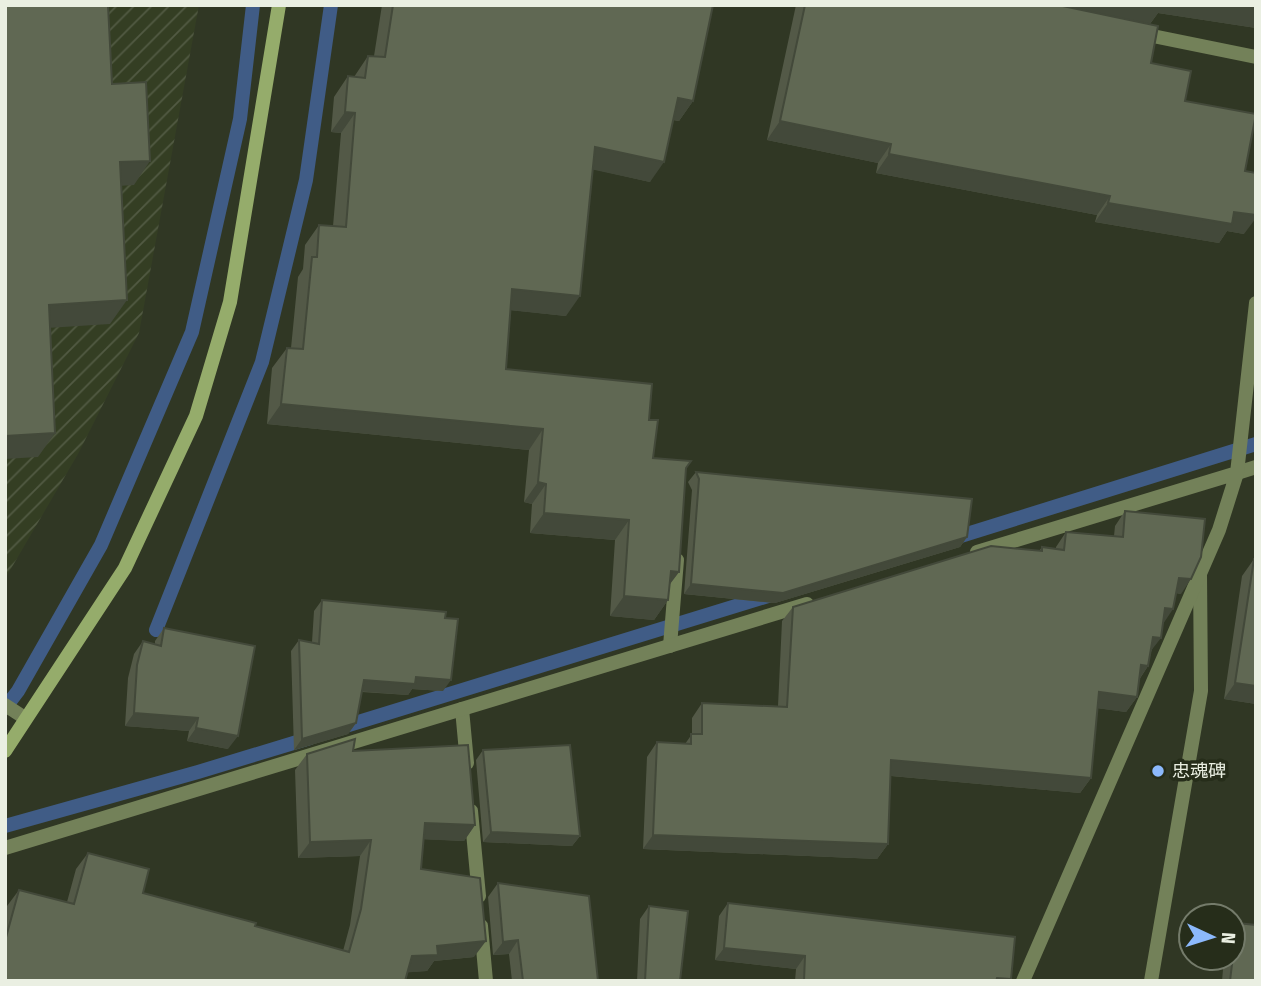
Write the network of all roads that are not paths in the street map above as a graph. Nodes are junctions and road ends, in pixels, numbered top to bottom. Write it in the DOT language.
graph roads {
  1 [pos="279,5"];
  2 [pos="1120,29"];
  3 [pos="1256,57"];
  4 [pos="1256,303"];
  5 [pos="1256,467"];
  6 [pos="1237,473"];
  7 [pos="678,541"];
  8 [pos="960,557"];
  9 [pos="1200,572"];
  10 [pos="815,601"];
  11 [pos="670,646"];
  12 [pos="5,705"];
  13 [pos="462,709"];
  14 [pos="25,718"];
  15 [pos="5,751"];
  16 [pos="5,848"];
  17 [pos="486,981"];
  18 [pos="1023,981"];
  19 [pos="1151,981"];
  1 -- 14 [label="street"];
  2 -- 3 [label="street"];
  4 -- 6 [label="street"];
  5 -- 6 [label="street"];
  6 -- 8 [label="street"];
  6 -- 9 [label="street"];
  7 -- 11 [label="street"];
  9 -- 18 [label="street"];
  9 -- 19 [label="street"];
  10 -- 11 [label="street"];
  11 -- 13 [label="street"];
  12 -- 14 [label="street"];
  13 -- 16 [label="street"];
  13 -- 17 [label="street"];
  14 -- 15 [label="street"];
}
